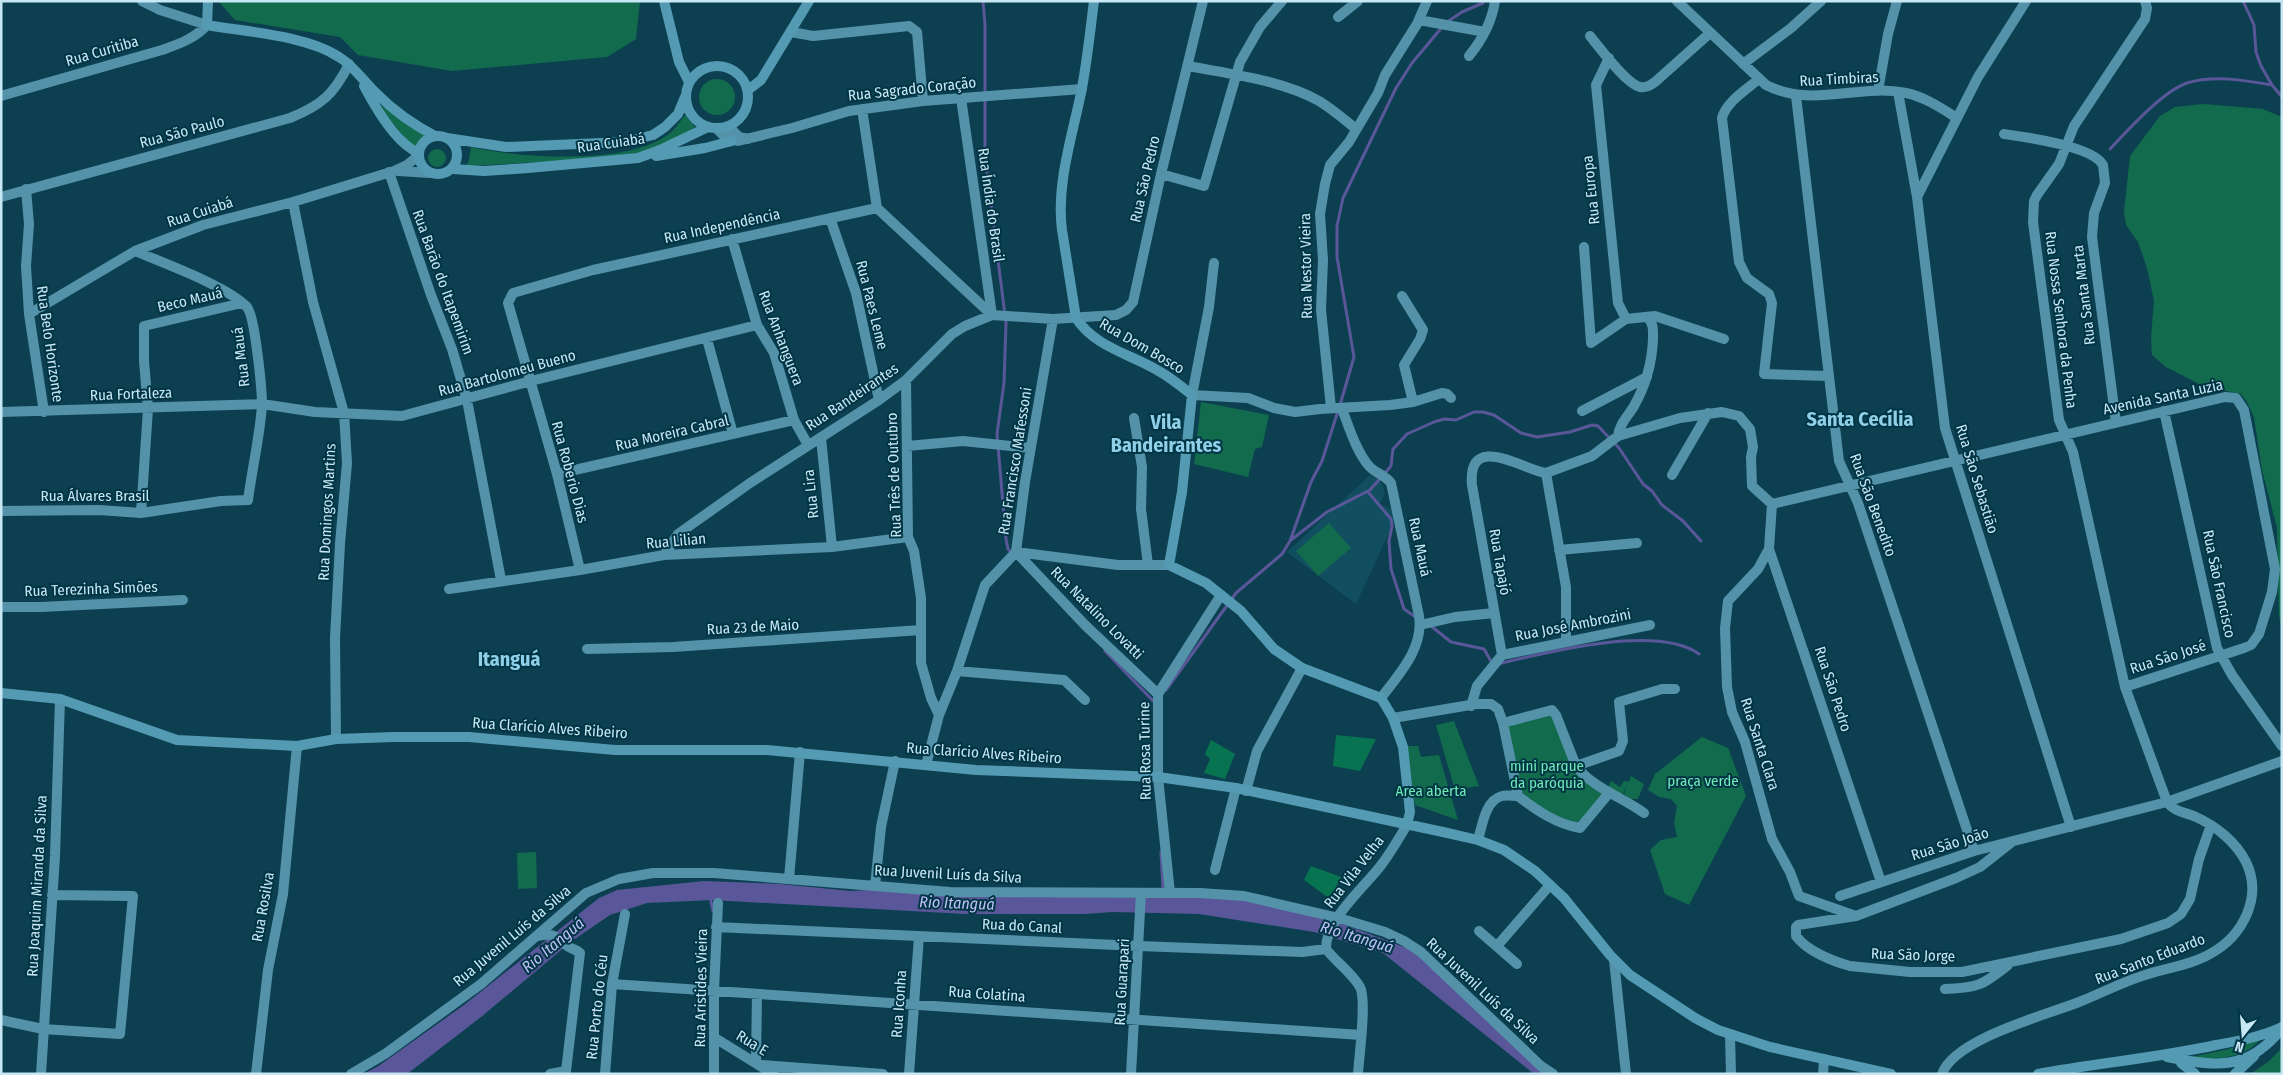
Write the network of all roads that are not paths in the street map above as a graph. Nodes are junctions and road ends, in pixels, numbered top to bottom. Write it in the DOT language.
graph roads {
  1 [pos="142,1"];
  2 [pos="208,1"];
  3 [pos="664,1"];
  4 [pos="809,1"];
  5 [pos="1094,1"];
  6 [pos="1203,1"];
  7 [pos="1282,1"];
  8 [pos="1358,1"];
  9 [pos="1427,1"];
  10 [pos="1496,1"];
  11 [pos="1677,1"];
  12 [pos="1821,1"];
  13 [pos="1897,1"];
  14 [pos="2026,1"];
  15 [pos="2146,5"];
  16 [pos="1338,17"];
  17 [pos="1419,20"];
  18 [pos="207,26"];
  19 [pos="791,32"];
  20 [pos="1485,32"];
  21 [pos="1710,33"];
  22 [pos="1590,36"];
  23 [pos="1469,56"];
  24 [pos="1609,58"];
  25 [pos="349,64"];
  26 [pos="1743,64"];
  27 [pos="1188,66"];
  28 [pos="1236,75"];
  29 [pos="360,78"];
  30 [pos="1760,79"];
  31 [pos="689,82"];
  32 [pos="1082,89"];
  33 [pos="748,90"];
  34 [pos="1878,91"];
  35 [pos="1898,92"];
  36 [pos="1,96"];
  37 [pos="1796,96"];
  38 [pos="685,97"];
  39 [pos="961,98"];
  40 [pos="923,101"];
  41 [pos="862,109"];
  42 [pos="1957,118"];
  43 [pos="729,126"];
  44 [pos="713,128"];
  45 [pos="1356,129"];
  46 [pos="2004,134"];
  47 [pos="435,136"];
  48 [pos="447,138"];
  49 [pos="749,140"];
  50 [pos="732,141"];
  51 [pos="2066,146"];
  52 [pos="419,154"];
  53 [pos="638,158"];
  54 [pos="453,169"];
  55 [pos="392,172"];
  56 [pos="430,173"];
  57 [pos="1161,174"];
  58 [pos="26,189"];
  59 [pos="1,197"];
  60 [pos="1917,197"];
  61 [pos="293,202"];
  62 [pos="877,208"];
  63 [pos="830,218"];
  64 [pos="732,238"];
  65 [pos="1584,247"];
  66 [pos="135,251"];
  67 [pos="1214,263"];
  68 [pos="1402,296"];
  69 [pos="242,303"];
  70 [pos="29,314"];
  71 [pos="992,315"];
  72 [pos="1076,318"];
  73 [pos="1648,318"];
  74 [pos="1053,319"];
  75 [pos="1626,319"];
  76 [pos="757,325"];
  77 [pos="706,339"];
  78 [pos="1724,339"];
  79 [pos="1829,376"];
  80 [pos="1647,377"];
  81 [pos="906,380"];
  82 [pos="531,381"];
  83 [pos="1192,395"];
  84 [pos="1451,398"];
  85 [pos="468,400"];
  86 [pos="879,400"];
  87 [pos="2239,400"];
  88 [pos="1412,402"];
  89 [pos="262,404"];
  90 [pos="1336,408"];
  91 [pos="148,409"];
  92 [pos="1582,411"];
  93 [pos="2164,411"];
  94 [pos="1,412"];
  95 [pos="44,412"];
  96 [pos="344,412"];
  97 [pos="1708,413"];
  98 [pos="1134,418"];
  99 [pos="794,420"];
  100 [pos="2116,423"];
  101 [pos="733,434"];
  102 [pos="2066,435"];
  103 [pos="1618,436"];
  104 [pos="821,438"];
  105 [pos="808,445"];
  106 [pos="907,446"];
  107 [pos="1031,448"];
  108 [pos="1955,461"];
  109 [pos="1546,473"];
  110 [pos="557,474"];
  111 [pos="1672,475"];
  112 [pos="1849,484"];
  113 [pos="248,500"];
  114 [pos="1772,504"];
  115 [pos="1,512"];
  116 [pos="141,513"];
  117 [pos="908,537"];
  118 [pos="1637,542"];
  119 [pos="832,547"];
  120 [pos="1770,549"];
  121 [pos="1559,550"];
  122 [pos="1016,552"];
  123 [pos="664,555"];
  124 [pos="1148,565"];
  125 [pos="1169,565"];
  126 [pos="580,570"];
  127 [pos="501,580"];
  128 [pos="449,589"];
  129 [pos="1221,595"];
  130 [pos="183,600"];
  131 [pos="1,607"];
  132 [pos="1494,613"];
  133 [pos="1420,625"];
  134 [pos="1650,625"];
  135 [pos="921,630"];
  136 [pos="1566,641"];
  137 [pos="587,650"];
  138 [pos="1502,654"];
  139 [pos="2221,656"];
  140 [pos="1302,668"];
  141 [pos="957,670"];
  142 [pos="2125,687"];
  143 [pos="1675,689"];
  144 [pos="1,693"];
  145 [pos="1158,694"];
  146 [pos="1381,698"];
  147 [pos="60,699"];
  148 [pos="1085,700"];
  149 [pos="1471,706"];
  150 [pos="939,715"];
  151 [pos="1393,718"];
  152 [pos="1503,723"];
  153 [pos="336,739"];
  154 [pos="297,746"];
  155 [pos="2282,746"];
  156 [pos="800,752"];
  157 [pos="895,761"];
  158 [pos="2282,761"];
  159 [pos="926,765"];
  160 [pos="1576,766"];
  161 [pos="1158,777"];
  162 [pos="1241,789"];
  163 [pos="1609,793"];
  164 [pos="1518,796"];
  165 [pos="2167,802"];
  166 [pos="1644,813"];
  167 [pos="1407,825"];
  168 [pos="2211,825"];
  169 [pos="2071,828"];
  170 [pos="1478,840"];
  171 [pos="2013,841"];
  172 [pos="1974,852"];
  173 [pos="1215,870"];
  174 [pos="789,879"];
  175 [pos="1881,882"];
  176 [pos="875,886"];
  177 [pos="1550,886"];
  178 [pos="1170,893"];
  179 [pos="52,895"];
  180 [pos="1141,896"];
  181 [pos="1840,896"];
  182 [pos="718,903"];
  183 [pos="625,914"];
  184 [pos="1856,916"];
  185 [pos="1337,919"];
  186 [pos="716,927"];
  187 [pos="1479,931"];
  188 [pos="535,936"];
  189 [pos="919,936"];
  190 [pos="1139,946"];
  191 [pos="1497,946"];
  192 [pos="1326,949"];
  193 [pos="1614,960"];
  194 [pos="2010,962"];
  195 [pos="1518,964"];
  196 [pos="612,984"];
  197 [pos="1945,989"];
  198 [pos="714,991"];
  199 [pos="757,994"];
  200 [pos="914,1004"];
  201 [pos="1135,1019"];
  202 [pos="1,1020"];
  203 [pos="2282,1028"];
  204 [pos="43,1029"];
  205 [pos="1361,1035"];
  206 [pos="1730,1035"];
  207 [pos="715,1038"];
  208 [pos="2260,1050"];
  209 [pos="2168,1058"];
  210 [pos="1824,1059"];
  211 [pos="758,1064"];
  212 [pos="41,1074"];
  213 [pos="256,1074"];
  214 [pos="351,1074"];
  215 [pos="550,1074"];
  216 [pos="605,1074"];
  217 [pos="714,1074"];
  218 [pos="773,1074"];
  219 [pos="883,1074"];
  220 [pos="909,1074"];
  221 [pos="1131,1074"];
  222 [pos="1358,1074"];
  223 [pos="1553,1074"];
  224 [pos="1626,1074"];
  225 [pos="1731,1074"];
  226 [pos="1823,1074"];
  227 [pos="1891,1074"];
  228 [pos="1942,1074"];
  229 [pos="2038,1074"];
  230 [pos="2195,1074"];
  231 [pos="2235,1074"];
  1 -- 18 [label="street"];
  2 -- 18 [label="street"];
  3 -- 31 [label="street"];
  4 -- 19 [label="street"];
  5 -- 32 [label="street"];
  6 -- 27 [label="street, Rua São Pedro"];
  7 -- 28 [label="street"];
  8 -- 16 [label="street"];
  9 -- 17 [label="street, Rua Nestor Vieira"];
  10 -- 20 [label="street"];
  11 -- 21 [label="street, Rua Timbiras"];
  12 -- 26 [label="street"];
  13 -- 34 [label="street"];
  14 -- 42 [label="street"];
  15 -- 51 [label="street, Rua Nossa Senhora da Penha"];
  17 -- 20 [label="street"];
  17 -- 45 [label="street, Rua Nestor Vieira"];
  18 -- 25 [label="street"];
  18 -- 36 [label="street, Rua Curitiba"];
  19 -- 33 [label="street"];
  19 -- 40 [label="street"];
  20 -- 23 [label="street"];
  21 -- 24 [label="street"];
  21 -- 26 [label="street, Rua Timbiras"];
  22 -- 24 [label="street"];
  24 -- 75 [label="street, Rua Europa"];
  25 -- 29 [label="street"];
  25 -- 58 [label="street, Rua São Paulo"];
  26 -- 30 [label="street, Rua Timbiras"];
  27 -- 28 [label="street"];
  27 -- 57 [label="street, Rua São Pedro"];
  28 -- 45 [label="street"];
  28 -- 57 [label="street"];
  29 -- 47 [label="street"];
  29 -- 52 [label="street"];
  30 -- 37 [label="street, Rua Timbiras"];
  30 -- 79 [label="street"];
  31 -- 33 [label="street"];
  31 -- 38 [label="street"];
  32 -- 39 [label="street, Rua Sagrado Coração"];
  32 -- 72 [label="street"];
  33 -- 43 [label="street"];
  34 -- 35 [label="street, Rua Timbiras"];
  34 -- 37 [label="street, Rua Timbiras"];
  35 -- 42 [label="street, Rua Timbiras"];
  35 -- 60 [label="street, Rua São Sebastião"];
  37 -- 79 [label="street, Rua São Benedito"];
  38 -- 44 [label="street"];
  38 -- 48 [label="street, Rua Cuiabá"];
  39 -- 40 [label="street, Rua Sagrado Coração"];
  39 -- 71 [label="street, Rua Índia do Brasil"];
  40 -- 41 [label="street, Rua Sagrado Coração"];
  41 -- 49 [label="street, Rua Sagrado Coração"];
  41 -- 62 [label="street"];
  42 -- 60 [label="street"];
  43 -- 44 [label="street"];
  43 -- 49 [label="street"];
  44 -- 50 [label="street"];
  44 -- 53 [label="street, Rua Cuiabá"];
  45 -- 90 [label="street, Rua Nestor Vieira"];
  46 -- 51 [label="street"];
  47 -- 48 [label="street"];
  47 -- 52 [label="street"];
  48 -- 54 [label="street"];
  49 -- 50 [label="street, Rua Sagrado Coração"];
  50 -- 53 [label="street"];
  51 -- 100 [label="street, Rua Santa Marta"];
  51 -- 102 [label="street, Rua Nossa Senhora da Penha"];
  52 -- 55 [label="street, Rua Cuiabá"];
  52 -- 56 [label="street"];
  53 -- 54 [label="street, Rua Cuiabá"];
  54 -- 56 [label="street"];
  55 -- 56 [label="street, Rua Cuiabá"];
  55 -- 61 [label="street, Rua Cuiabá"];
  55 -- 85 [label="street, Rua Barão do Itapemirim"];
  57 -- 72 [label="street, Rua São Pedro"];
  58 -- 59 [label="street, Rua São Paulo"];
  58 -- 70 [label="street, Rua Belo Horizonte"];
  60 -- 108 [label="street, Rua São Sebastião"];
  61 -- 66 [label="street, Rua Cuiabá"];
  61 -- 96 [label="street, Rua Domingos Martins"];
  62 -- 63 [label="street, Rua Independência"];
  62 -- 71 [label="street"];
  63 -- 64 [label="street, Rua Independência"];
  63 -- 86 [label="street, Rua Paes Leme"];
  64 -- 76 [label="street, Rua Anhanguera"];
  64 -- 82 [label="street, Rua Independência"];
  65 -- 75 [label="street"];
  66 -- 69 [label="street"];
  66 -- 70 [label="street, Rua Cuiabá"];
  67 -- 83 [label="street"];
  68 -- 88 [label="street"];
  69 -- 89 [label="street, Rua Mauá"];
  69 -- 91 [label="street, Beco Mauá"];
  70 -- 95 [label="street, Rua Belo Horizonte"];
  71 -- 74 [label="street, Rua Bandeirantes"];
  71 -- 81 [label="street, Rua Bandeirantes"];
  72 -- 74 [label="street, Rua Bandeirantes"];
  72 -- 83 [label="street, Rua Dom Bosco"];
  73 -- 75 [label="street"];
  73 -- 78 [label="street"];
  73 -- 80 [label="street"];
  74 -- 107 [label="street, Rua Francisco Mafessoni"];
  76 -- 77 [label="street, Rua Bartolomeu Bueno"];
  76 -- 99 [label="street, Rua Anhanguera"];
  77 -- 82 [label="street, Rua Bartolomeu Bueno"];
  77 -- 101 [label="street"];
  79 -- 112 [label="street, Rua São Benedito"];
  80 -- 92 [label="street"];
  80 -- 103 [label="street"];
  81 -- 86 [label="street, Rua Bandeirantes"];
  81 -- 106 [label="street, Rua Três de Outubro"];
  82 -- 85 [label="street, Rua Bartolomeu Bueno"];
  82 -- 110 [label="street, Rua Roberio Dias"];
  83 -- 90 [label="street, Rua Dom Bosco"];
  83 -- 125 [label="street"];
  84 -- 88 [label="street, Rua Dom Bosco"];
  85 -- 96 [label="street, Rua Bartolomeu Bueno"];
  85 -- 127 [label="street, Rua Barão do Itapemirim"];
  86 -- 104 [label="street, Rua Bandeirantes"];
  87 -- 93 [label="street, Avenida Santa Luzia"];
  87 -- 139 [label="street, Rua São José"];
  88 -- 90 [label="street, Rua Dom Bosco"];
  89 -- 91 [label="street, Rua Fortaleza"];
  89 -- 96 [label="street, Rua Bartolomeu Bueno"];
  89 -- 113 [label="street, Rua Mauá"];
  90 -- 133 [label="street, Rua Mauá"];
  91 -- 95 [label="street, Rua Fortaleza"];
  91 -- 116 [label="street"];
  93 -- 100 [label="street, Avenida Santa Luzia"];
  93 -- 139 [label="street, Rua São Francisco"];
  94 -- 95 [label="street, Rua Fortaleza"];
  96 -- 153 [label="street, Rua Domingos Martins"];
  97 -- 103 [label="street"];
  97 -- 111 [label="street"];
  97 -- 114 [label="street"];
  98 -- 124 [label="street"];
  99 -- 101 [label="street, Rua Moreira Cabral"];
  99 -- 105 [label="street, Rua Anhanguera"];
  100 -- 102 [label="street, Avenida Santa Luzia"];
  101 -- 110 [label="street, Rua Moreira Cabral"];
  102 -- 108 [label="street, Avenida Santa Luzia"];
  102 -- 142 [label="street, Rua Nossa Senhora da Penha"];
  103 -- 109 [label="street"];
  104 -- 105 [label="street, Rua Bandeirantes"];
  104 -- 119 [label="street, Rua Lira"];
  105 -- 123 [label="street, Rua Bandeirantes"];
  106 -- 107 [label="street"];
  106 -- 117 [label="street, Rua Três de Outubro"];
  107 -- 122 [label="street, Rua Francisco Mafessoni"];
  108 -- 112 [label="street, Avenida Santa Luzia"];
  108 -- 169 [label="street, Rua São Sebastião"];
  109 -- 121 [label="street"];
  109 -- 132 [label="street, Rua Tapajó"];
  110 -- 126 [label="street, Rua Roberio Dias"];
  112 -- 114 [label="street, Avenida Santa Luzia"];
  112 -- 172 [label="street, Rua São Benedito"];
  113 -- 116 [label="street, Rua Álvares Brasil"];
  114 -- 120 [label="street, Rua São Pedro"];
  115 -- 116 [label="street, Rua Álvares Brasil"];
  117 -- 119 [label="street, Rua Lilian"];
  117 -- 135 [label="street, Rua Três de Outubro"];
  118 -- 121 [label="street"];
  119 -- 123 [label="street, Rua Lilian"];
  120 -- 175 [label="street, Rua São Pedro"];
  120 -- 184 [label="street, Rua Santa Clara"];
  121 -- 136 [label="street"];
  122 -- 124 [label="street"];
  122 -- 141 [label="street, Rua Francisco Mafessoni"];
  122 -- 145 [label="street, Rua Natalino Lovatti"];
  123 -- 126 [label="street, Rua Lilian"];
  124 -- 125 [label="street"];
  125 -- 129 [label="street"];
  126 -- 127 [label="street, Rua Lilian"];
  127 -- 128 [label="street, Rua Lilian"];
  129 -- 140 [label="street"];
  129 -- 145 [label="street, Rua Rosa Turine"];
  130 -- 131 [label="street, Rua Terezinha Simões"];
  132 -- 133 [label="street"];
  132 -- 138 [label="street, Rua Tapajó"];
  133 -- 146 [label="street, Rua Mauá"];
  134 -- 136 [label="street, Rua José Ambrozini"];
  135 -- 137 [label="street, Rua 23 de Maio"];
  135 -- 150 [label="street, Rua Três de Outubro"];
  136 -- 138 [label="street, Rua José Ambrozini"];
  138 -- 149 [label="street"];
  139 -- 142 [label="street, Rua São José"];
  139 -- 155 [label="street, Rua São Francisco"];
  140 -- 146 [label="street"];
  140 -- 162 [label="street"];
  141 -- 148 [label="street"];
  141 -- 150 [label="street, Rua Francisco Mafessoni"];
  142 -- 165 [label="street, Rua Nossa Senhora da Penha"];
  143 -- 160 [label="street"];
  144 -- 147 [label="street, Rua Clarício Alves Ribeiro"];
  145 -- 161 [label="street, Rua Rosa Turine"];
  146 -- 151 [label="street"];
  147 -- 154 [label="street, Rua Clarício Alves Ribeiro"];
  147 -- 179 [label="street, Rua Joaquim Miranda da Silva"];
  149 -- 151 [label="street"];
  149 -- 152 [label="street"];
  150 -- 159 [label="street, Rua Francisco Mafessoni"];
  151 -- 167 [label="street"];
  152 -- 160 [label="street"];
  152 -- 164 [label="street"];
  153 -- 154 [label="street, Rua Clarício Alves Ribeiro"];
  153 -- 156 [label="street, Rua Clarício Alves Ribeiro"];
  154 -- 213 [label="street, Rua Rosilva"];
  156 -- 157 [label="street, Rua Clarício Alves Ribeiro"];
  156 -- 174 [label="street"];
  157 -- 159 [label="street, Rua Clarício Alves Ribeiro"];
  157 -- 176 [label="street"];
  158 -- 165 [label="street, Rua São João"];
  159 -- 161 [label="street, Rua Clarício Alves Ribeiro"];
  160 -- 163 [label="street"];
  161 -- 162 [label="street, Rua Clarício Alves Ribeiro"];
  161 -- 178 [label="street, Rua Rosa Turine"];
  162 -- 167 [label="street, Rua Clarício Alves Ribeiro"];
  162 -- 173 [label="street"];
  163 -- 164 [label="street"];
  163 -- 166 [label="street"];
  164 -- 170 [label="street"];
  165 -- 168 [label="street, Rua Santo Eduardo"];
  165 -- 169 [label="street, Rua São João"];
  167 -- 170 [label="street, Rua Clarício Alves Ribeiro"];
  167 -- 185 [label="street, Rua Vila Velha"];
  168 -- 194 [label="street, Rua São Jorge"];
  168 -- 228 [label="street, Rua Santo Eduardo"];
  169 -- 171 [label="street, Rua São João"];
  170 -- 177 [label="street, Rua Clarício Alves Ribeiro"];
  171 -- 172 [label="street, Rua São João"];
  171 -- 184 [label="street, Rua São Jorge"];
  172 -- 175 [label="street, Rua São João"];
  174 -- 176 [label="street, Rua Juvenil Luís da Silva"];
  174 -- 188 [label="street, Rua Juvenil Luís da Silva"];
  175 -- 181 [label="street, Rua São João"];
  176 -- 180 [label="street, Rua Juvenil Luís da Silva"];
  177 -- 191 [label="street"];
  177 -- 193 [label="street, Rua Clarício Alves Ribeiro"];
  178 -- 180 [label="street, Rua Juvenil Luís da Silva"];
  178 -- 185 [label="street, Rua Juvenil Luís da Silva"];
  179 -- 204 [label="street, Rua Joaquim Miranda da Silva"];
  179 -- 204 [label="street"];
  180 -- 190 [label="street, Rua Guarapari"];
  182 -- 186 [label="street, Rua Aristides Vieira"];
  183 -- 196 [label="street, Rua Porto do Céu"];
  184 -- 194 [label="street, Rua São Jorge"];
  185 -- 192 [label="street, Rua Vila Velha"];
  185 -- 223 [label="street, Rua Juvenil Luís da Silva"];
  186 -- 189 [label="street, Rua do Canal"];
  186 -- 198 [label="street, Rua Aristides Vieira"];
  187 -- 191 [label="street"];
  188 -- 214 [label="street, Rua Juvenil Luís da Silva"];
  188 -- 215 [label="street"];
  189 -- 190 [label="street, Rua do Canal"];
  189 -- 200 [label="street, Rua Iconha"];
  190 -- 192 [label="street, Rua do Canal"];
  190 -- 201 [label="street, Rua Guarapari"];
  191 -- 195 [label="street"];
  192 -- 205 [label="street"];
  193 -- 206 [label="street, Rua Clarício Alves Ribeiro"];
  193 -- 224 [label="street"];
  194 -- 197 [label="street"];
  196 -- 198 [label="street, Rua Colatina"];
  196 -- 216 [label="street, Rua Porto do Céu"];
  198 -- 199 [label="street, Rua Colatina"];
  198 -- 207 [label="street, Rua Aristides Vieira"];
  199 -- 200 [label="street, Rua Colatina"];
  199 -- 211 [label="street"];
  200 -- 201 [label="street, Rua Colatina"];
  200 -- 220 [label="street, Rua Iconha"];
  201 -- 205 [label="street, Rua Colatina"];
  201 -- 221 [label="street, Rua Guarapari"];
  202 -- 204 [label="street"];
  203 -- 208 [label="street"];
  203 -- 209 [label="street"];
  204 -- 212 [label="street, Rua Joaquim Miranda da Silva"];
  205 -- 222 [label="street"];
  206 -- 210 [label="street, Rua Clarício Alves Ribeiro"];
  206 -- 225 [label="street"];
  207 -- 211 [label="street, Rua E"];
  207 -- 217 [label="street, Rua Aristides Vieira"];
  208 -- 209 [label="street"];
  208 -- 231 [label="street"];
  209 -- 229 [label="street"];
  209 -- 230 [label="street"];
  210 -- 226 [label="street"];
  210 -- 227 [label="street, Rua Clarício Alves Ribeiro"];
  211 -- 218 [label="street, Rua E"];
  211 -- 219 [label="street"];
}
